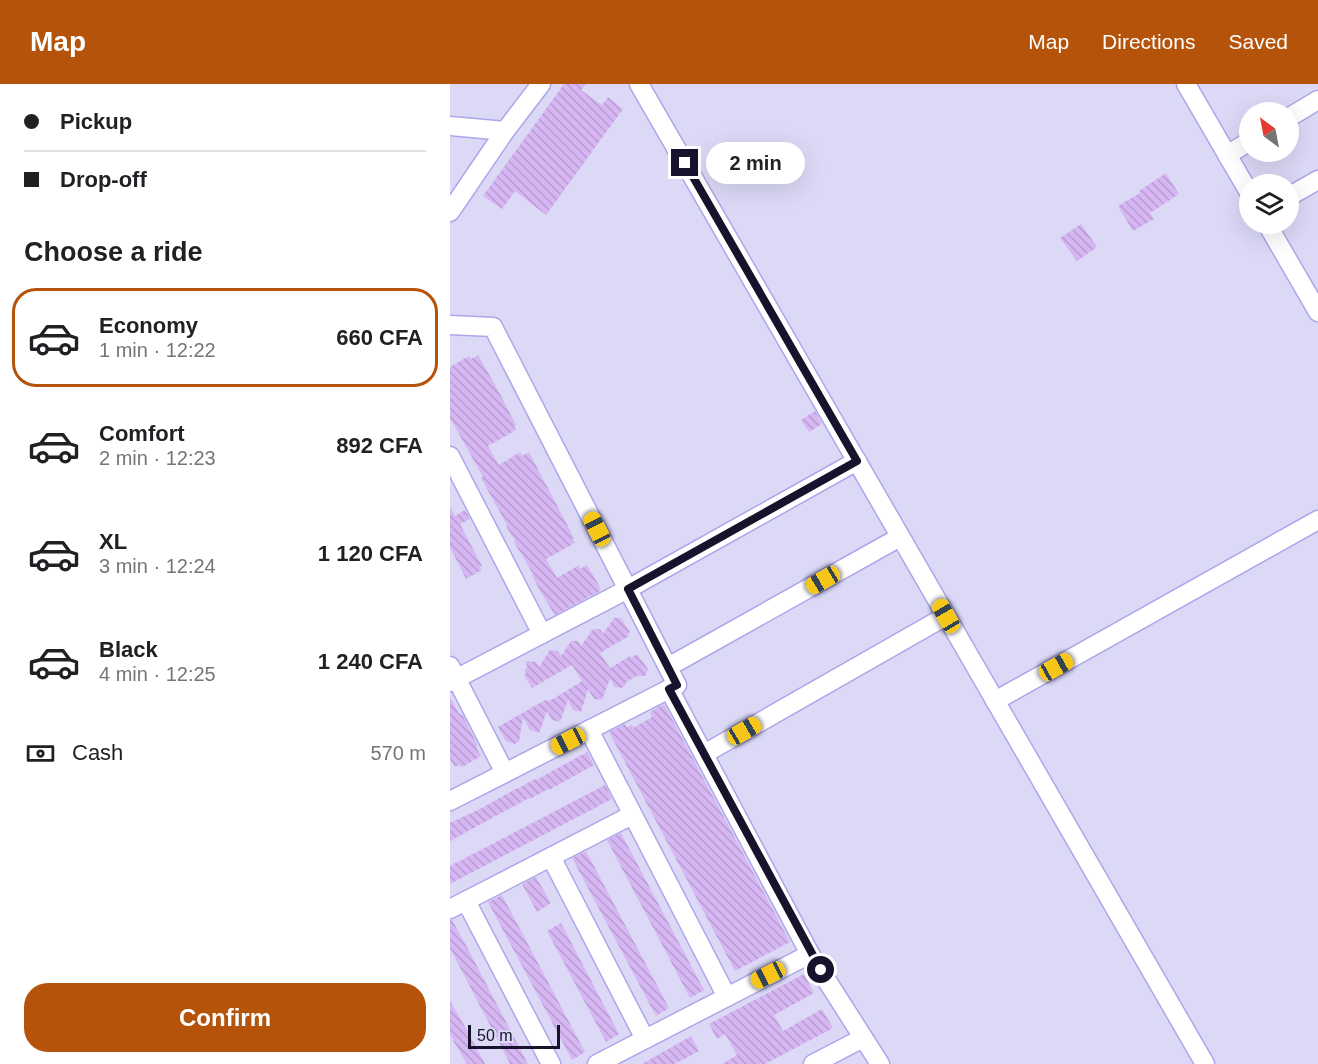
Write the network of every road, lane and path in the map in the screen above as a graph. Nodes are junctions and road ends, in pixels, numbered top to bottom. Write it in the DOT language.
graph roads {
  1 [pos="541,84"];
  2 [pos="639,84"];
  3 [pos="1186,84"];
  4 [pos="1318,100"];
  5 [pos="1299,111"];
  6 [pos="450,126"];
  7 [pos="505,131"];
  8 [pos="1239,148"];
  9 [pos="1227,155"];
  10 [pos="1239,175"];
  11 [pos="1318,180"];
  12 [pos="1299,191"];
  13 [pos="450,212"];
  14 [pos="1274,234"];
  15 [pos="1313,290"];
  16 [pos="1318,312"];
  17 [pos="450,325"];
  18 [pos="450,456"];
  19 [pos="857,461"];
  20 [pos="1318,520"];
  21 [pos="900,537"];
  22 [pos="628,589"];
  23 [pos="946,616"];
  24 [pos="542,634"];
  25 [pos="668,668"];
  26 [pos="452,676"];
  27 [pos="669,689"];
  28 [pos="995,701"];
  29 [pos="589,730"];
  30 [pos="704,754"];
  31 [pos="505,773"];
  32 [pos="450,801"];
  33 [pos="632,815"];
  34 [pos="550,857"];
  35 [pos="458,905"];
  36 [pos="810,954"];
  37 [pos="727,997"];
  38 [pos="863,1038"];
  39 [pos="645,1039"];
  40 [pos="551,1064"];
  41 [pos="597,1064"];
  42 [pos="813,1064"];
  43 [pos="880,1064"];
  44 [pos="1205,1064"];
  1 -- 7 [label="street"];
  2 -- 19 [label="street"];
  3 -- 9 [label="street"];
  4 -- 5 [label="street"];
  6 -- 7 [label="street"];
  7 -- 13 [label="street"];
  8 -- 9 [label="street"];
  9 -- 10 [label="street"];
  11 -- 12 [label="street"];
  14 -- 15 [label="street"];
  15 -- 16 [label="street"];
  17 -- 22 [label="street"];
  18 -- 24 [label="street"];
  19 -- 21 [label="street"];
  19 -- 22 [label="street"];
  20 -- 28 [label="street"];
  21 -- 23 [label="street"];
  21 -- 25 [label="street"];
  22 -- 24 [label="street"];
  22 -- 25 [label="street"];
  23 -- 28 [label="street"];
  23 -- 30 [label="street"];
  24 -- 26 [label="street"];
  25 -- 27 [label="street"];
  26 -- 31 [label="street"];
  27 -- 29 [label="street"];
  27 -- 30 [label="street"];
  28 -- 44 [label="street"];
  29 -- 31 [label="street"];
  29 -- 33 [label="street"];
  30 -- 36 [label="street"];
  31 -- 32 [label="street"];
  33 -- 34 [label="street"];
  33 -- 37 [label="street"];
  34 -- 35 [label="street"];
  34 -- 39 [label="street"];
  35 -- 40 [label="street"];
  36 -- 37 [label="street"];
  36 -- 38 [label="street"];
  37 -- 39 [label="street"];
  38 -- 42 [label="street"];
  38 -- 43 [label="street"];
  39 -- 41 [label="street"];
}
